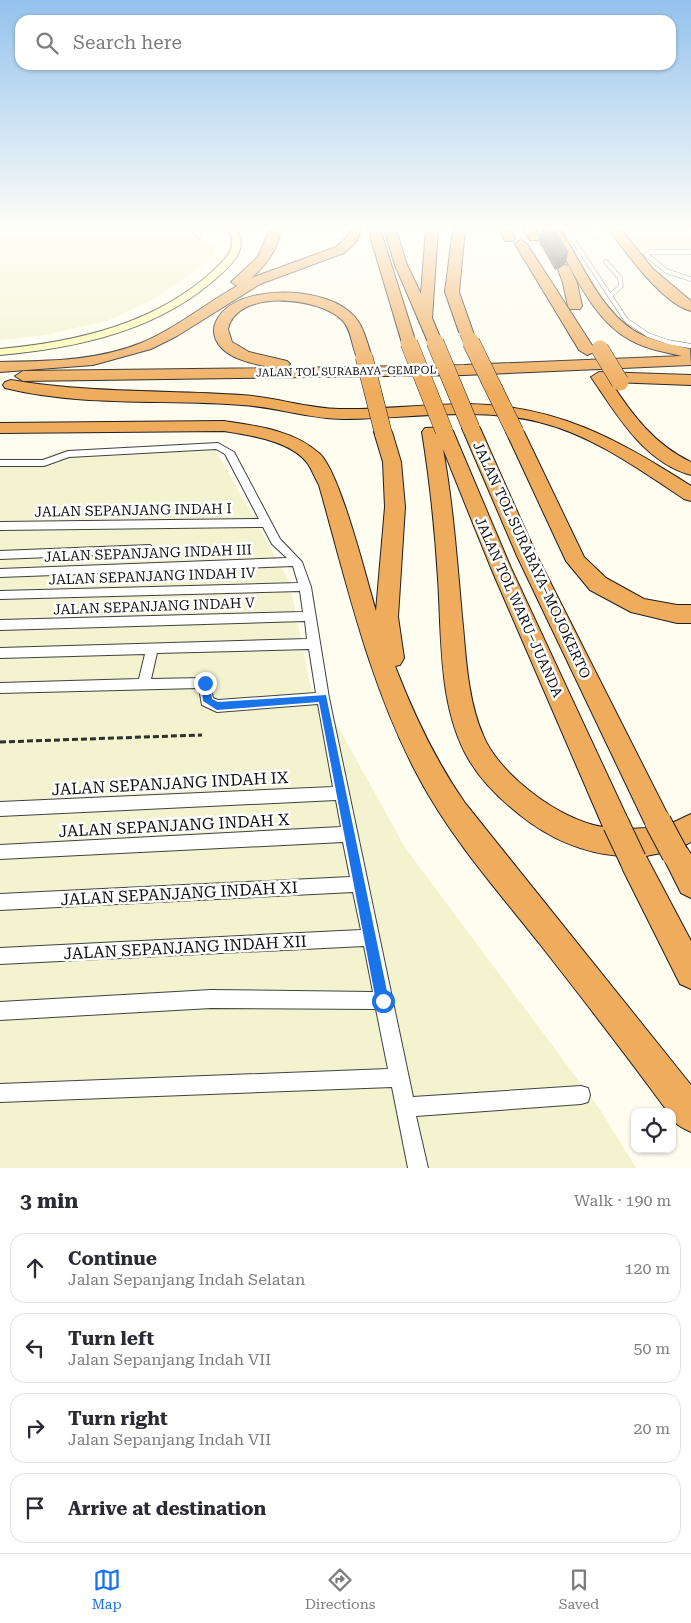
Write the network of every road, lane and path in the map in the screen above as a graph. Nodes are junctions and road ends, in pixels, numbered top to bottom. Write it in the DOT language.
graph roads {
  1 [pos="193,284"];
  2 [pos="200,284"];
  3 [pos="236,284"];
  4 [pos="253,284"];
  5 [pos="390,284"];
  6 [pos="408,284"];
  7 [pos="428,284"];
  8 [pos="453,284"];
  9 [pos="545,284"];
  10 [pos="566,284"];
  11 [pos="580,284"];
  12 [pos="602,284"];
  13 [pos="621,284"];
  14 [pos="662,284"];
  15 [pos="610,296"];
  16 [pos="691,307"];
  17 [pos="426,318"];
  18 [pos="0,346"];
  19 [pos="691,346"];
  20 [pos="594,350"];
  21 [pos="0,352"];
  22 [pos="691,352"];
  23 [pos="691,360"];
  24 [pos="0,363"];
  25 [pos="0,367"];
  26 [pos="385,370"];
  27 [pos="691,370"];
  28 [pos="553,376"];
  29 [pos="691,380"];
  30 [pos="4,382"];
  31 [pos="611,382"];
  32 [pos="340,414"];
  33 [pos="0,423"];
  34 [pos="0,428"];
  35 [pos="437,431"];
  36 [pos="691,458"];
  37 [pos="0,463"];
  38 [pos="691,469"];
  39 [pos="691,496"];
  40 [pos="265,523"];
  41 [pos="0,526"];
  42 [pos="150,549"];
  43 [pos="0,555"];
  44 [pos="297,562"];
  45 [pos="0,574"];
  46 [pos="305,587"];
  47 [pos="0,595"];
  48 [pos="691,614"];
  49 [pos="309,616"];
  50 [pos="0,625"];
  51 [pos="315,644"];
  52 [pos="152,648"];
  53 [pos="0,653"];
  54 [pos="144,684"];
  55 [pos="0,688"];
  56 [pos="323,698"];
  57 [pos="406,721"];
  58 [pos="202,734"];
  59 [pos="0,742"];
  60 [pos="342,793"];
  61 [pos="0,809"];
  62 [pos="691,827"];
  63 [pos="349,834"];
  64 [pos="0,852"];
  65 [pos="359,884"];
  66 [pos="691,884"];
  67 [pos="0,902"];
  68 [pos="370,938"];
  69 [pos="0,956"];
  70 [pos="691,973"];
  71 [pos="383,1001"];
  72 [pos="0,1012"];
  73 [pos="399,1078"];
  74 [pos="0,1093"];
  75 [pos="581,1095"];
  76 [pos="405,1106"];
  77 [pos="691,1114"];
  78 [pos="418,1168"];
  1 -- 18 [label="street"];
  2 -- 21 [label="street"];
  3 -- 24 [label="highway"];
  4 -- 25 [label="highway"];
  5 -- 35 [label="highway, bridge"];
  6 -- 17 [label="highway, JALAN TOL SURABAYA–MOJOKERTO"];
  7 -- 17 [label="highway"];
  8 -- 48 [label="highway, bridge"];
  9 -- 20 [label="highway"];
  10 -- 20 [label="highway"];
  11 -- 22 [label="highway"];
  12 -- 15 [label="lane"];
  13 -- 15 [label="lane"];
  14 -- 16 [label="highway"];
  15 -- 19 [label="lane"];
  17 -- 66 [label="highway, JALAN TOL SURABAYA–MOJOKERTO, bridge"];
  20 -- 31 [label="highway"];
  23 -- 26 [label="highway, JALAN TOL SURABAYA–GEMPOL"];
  26 -- 30 [label="highway, JALAN TOL SURABAYA–GEMPOL"];
  26 -- 57 [label="highway, bridge"];
  27 -- 28 [label="highway, JALAN TOL SURABAYA–GEMPOL"];
  28 -- 29 [label="highway"];
  28 -- 30 [label="highway, JALAN TOL SURABAYA–GEMPOL"];
  30 -- 32 [label="highway"];
  31 -- 36 [label="highway"];
  31 -- 38 [label="highway"];
  32 -- 33 [label="highway"];
  32 -- 39 [label="highway"];
  34 -- 57 [label="highway"];
  35 -- 62 [label="highway"];
  35 -- 70 [label="highway, JALAN TOL WARU–JUANDA, bridge"];
  37 -- 40 [label="street"];
  40 -- 41 [label="street, JALAN SEPANJANG INDAH I"];
  40 -- 44 [label="street"];
  42 -- 43 [label="street"];
  44 -- 45 [label="street, JALAN SEPANJANG INDAH III"];
  44 -- 46 [label="street"];
  46 -- 47 [label="street, JALAN SEPANJANG INDAH IV"];
  46 -- 49 [label="street"];
  49 -- 50 [label="street, JALAN SEPANJANG INDAH V"];
  49 -- 51 [label="street"];
  51 -- 52 [label="street"];
  51 -- 56 [label="street"];
  52 -- 53 [label="street"];
  52 -- 54 [label="street"];
  54 -- 55 [label="street"];
  54 -- 56 [label="street"];
  56 -- 60 [label="street"];
  57 -- 77 [label="highway"];
  58 -- 59 [label="path"];
  60 -- 61 [label="street, JALAN SEPANJANG INDAH IX"];
  60 -- 63 [label="street"];
  63 -- 64 [label="street, JALAN SEPANJANG INDAH X"];
  63 -- 65 [label="street"];
  65 -- 67 [label="street, JALAN SEPANJANG INDAH XI"];
  65 -- 68 [label="street"];
  68 -- 69 [label="street, JALAN SEPANJANG INDAH XII"];
  68 -- 71 [label="street"];
  71 -- 72 [label="street"];
  71 -- 73 [label="street"];
  73 -- 74 [label="street"];
  73 -- 76 [label="street"];
  75 -- 76 [label="street"];
  76 -- 78 [label="street"];
}
